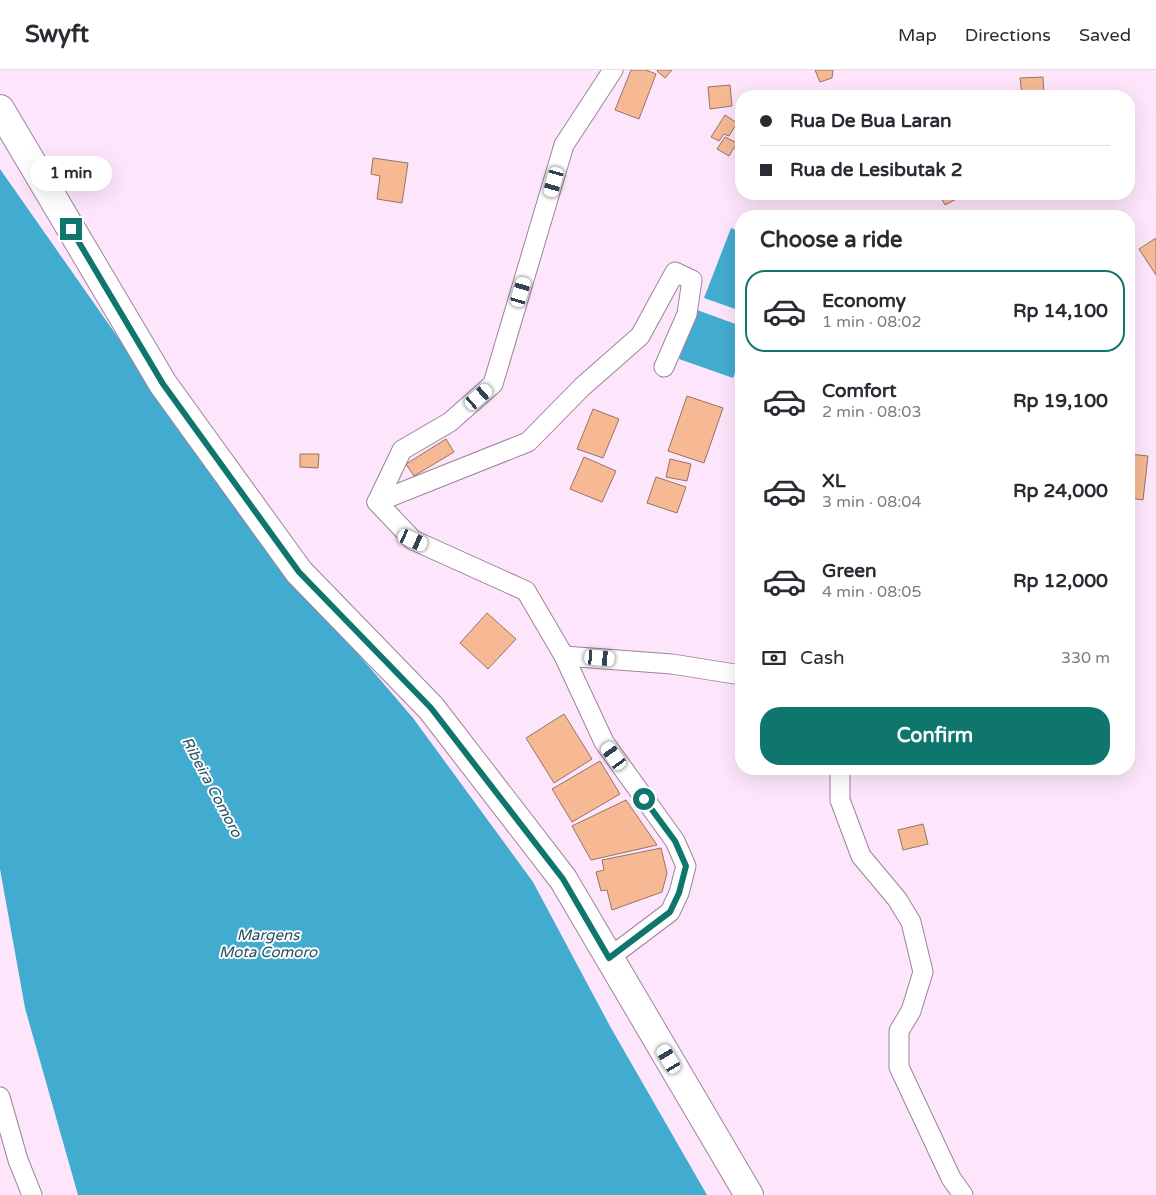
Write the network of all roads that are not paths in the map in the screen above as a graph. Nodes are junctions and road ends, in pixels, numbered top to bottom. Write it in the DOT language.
graph roads {
  1 [pos="613,70"];
  2 [pos="0,109"];
  3 [pos="664,367"];
  4 [pos="378,502"];
  5 [pos="564,656"];
  6 [pos="735,674"];
  7 [pos="840,775"];
  8 [pos="609,958"];
  9 [pos="0,1097"];
  10 [pos="32,1195"];
  11 [pos="749,1195"];
  12 [pos="963,1195"];
  1 -- 4 [label="street"];
  2 -- 8 [label="main road"];
  3 -- 4 [label="street"];
  4 -- 5 [label="street"];
  5 -- 6 [label="street"];
  5 -- 8 [label="street"];
  7 -- 12 [label="street"];
  8 -- 11 [label="main road"];
  9 -- 10 [label="street"];
}
